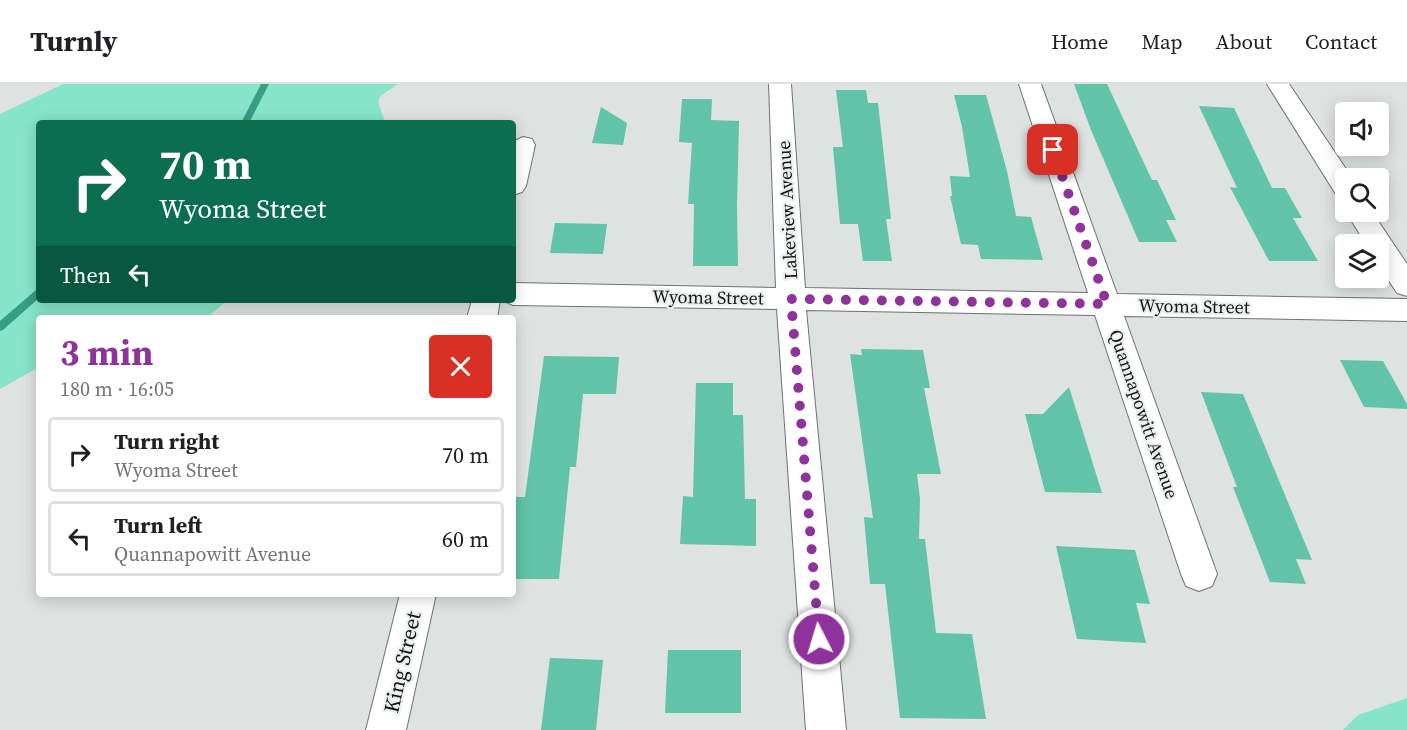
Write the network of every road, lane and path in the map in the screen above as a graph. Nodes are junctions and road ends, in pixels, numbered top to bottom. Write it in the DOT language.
graph roads {
  1 [pos="780,84"];
  2 [pos="1030,84"];
  3 [pos="1278,84"];
  4 [pos="523,145"];
  5 [pos="1335,173"];
  6 [pos="516,174"];
  7 [pos="1365,222"];
  8 [pos="1407,286"];
  9 [pos="516,294"];
  10 [pos="791,299"];
  11 [pos="1107,304"];
  12 [pos="1407,310"];
  13 [pos="1199,574"];
  14 [pos="417,597"];
  15 [pos="386,730"];
  16 [pos="826,730"];
  1 -- 10 [label="street, Lakeview Avenue"];
  2 -- 11 [label="street, Quannapowitt Avenue"];
  3 -- 5 [label="street"];
  4 -- 6 [label="street"];
  7 -- 8 [label="street"];
  9 -- 10 [label="street, Wyoma Street"];
  10 -- 11 [label="street, Wyoma Street"];
  10 -- 16 [label="street, Lakeview Avenue"];
  11 -- 12 [label="street, Wyoma Street"];
  11 -- 13 [label="street, Quannapowitt Avenue"];
  14 -- 15 [label="street, King Street"];
}
